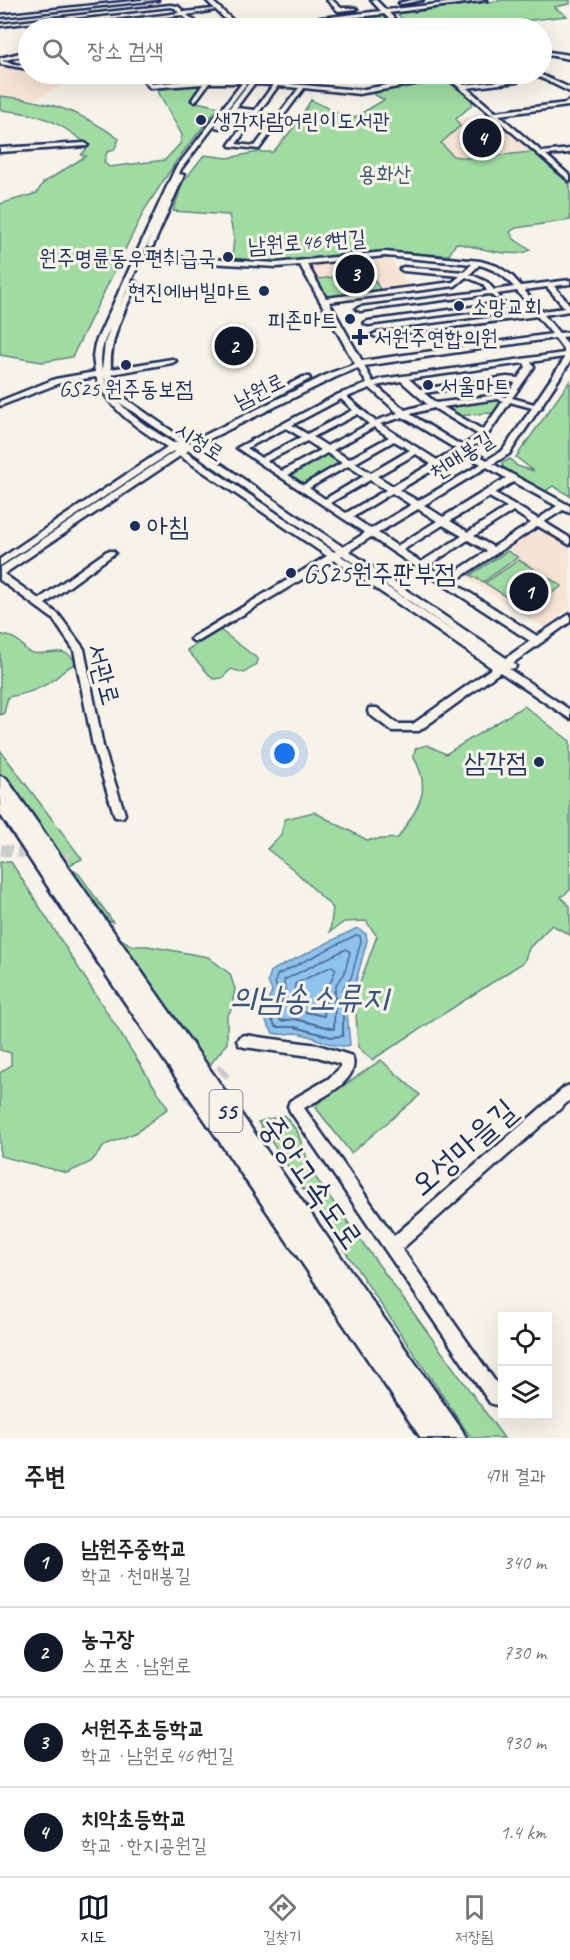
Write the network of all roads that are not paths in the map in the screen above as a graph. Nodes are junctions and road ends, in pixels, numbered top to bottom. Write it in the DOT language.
graph roads {
  1 [pos="156,0"];
  2 [pos="218,0"];
  3 [pos="329,0"];
  4 [pos="353,0"];
  5 [pos="374,0"];
  6 [pos="421,0"];
  7 [pos="434,0"];
  8 [pos="485,0"];
  9 [pos="208,1"];
  10 [pos="400,1"];
  11 [pos="134,6"];
  12 [pos="442,6"];
  13 [pos="213,10"];
  14 [pos="410,10"];
  15 [pos="119,12"];
  16 [pos="388,12"];
  17 [pos="183,14"];
  18 [pos="0,15"];
  19 [pos="95,15"];
  20 [pos="74,17"];
  21 [pos="66,18"];
  22 [pos="97,18"];
  23 [pos="122,18"];
  24 [pos="143,18"];
  25 [pos="152,18"];
  26 [pos="188,18"];
  27 [pos="231,18"];
  28 [pos="232,18"];
  29 [pos="336,18"];
  30 [pos="393,18"];
  31 [pos="18,24"];
  32 [pos="0,26"];
  33 [pos="552,54"];
  34 [pos="18,56"];
  35 [pos="570,57"];
  36 [pos="0,61"];
  37 [pos="18,66"];
  38 [pos="552,82"];
  39 [pos="206,84"];
  40 [pos="243,84"];
  41 [pos="251,84"];
  42 [pos="268,84"];
  43 [pos="401,84"];
  44 [pos="460,84"];
  45 [pos="490,84"];
  46 [pos="276,85"];
  47 [pos="302,87"];
  48 [pos="464,87"];
  49 [pos="570,90"];
  50 [pos="195,100"];
  51 [pos="570,101"];
  52 [pos="232,109"];
  53 [pos="256,112"];
  54 [pos="496,114"];
  55 [pos="85,145"];
  56 [pos="0,150"];
  57 [pos="570,151"];
  58 [pos="543,154"];
  59 [pos="570,178"];
  60 [pos="214,251"];
  61 [pos="141,257"];
  62 [pos="216,262"];
  63 [pos="478,262"];
  64 [pos="303,263"];
  65 [pos="403,269"];
  66 [pos="465,274"];
  67 [pos="570,282"];
  68 [pos="549,285"];
  69 [pos="521,289"];
  70 [pos="492,292"];
  71 [pos="570,296"];
  72 [pos="560,297"];
  73 [pos="323,301"];
  74 [pos="425,301"];
  75 [pos="501,305"];
  76 [pos="360,309"];
  77 [pos="570,309"];
  78 [pos="540,313"];
  79 [pos="433,314"];
  80 [pos="511,318"];
  81 [pos="368,322"];
  82 [pos="442,327"];
  83 [pos="570,328"];
  84 [pos="557,333"];
  85 [pos="570,334"];
  86 [pos="376,335"];
  87 [pos="569,355"];
  88 [pos="526,360"];
  89 [pos="172,362"];
  90 [pos="360,362"];
  91 [pos="102,373"];
  92 [pos="403,378"];
  93 [pos="520,381"];
  94 [pos="371,384"];
  95 [pos="417,392"];
  96 [pos="342,396"];
  97 [pos="507,400"];
  98 [pos="0,404"];
  99 [pos="434,406"];
  100 [pos="538,407"];
  101 [pos="357,411"];
  102 [pos="401,413"];
  103 [pos="374,424"];
  104 [pos="287,425"];
  105 [pos="484,434"];
  106 [pos="307,437"];
  107 [pos="393,438"];
  108 [pos="181,446"];
  109 [pos="328,450"];
  110 [pos="462,450"];
  111 [pos="415,451"];
  112 [pos="261,461"];
  113 [pos="349,463"];
  114 [pos="437,464"];
  115 [pos="487,464"];
  116 [pos="281,475"];
  117 [pos="371,476"];
  118 [pos="513,478"];
  119 [pos="303,488"];
  120 [pos="393,490"];
  121 [pos="489,493"];
  122 [pos="325,502"];
  123 [pos="418,505"];
  124 [pos="512,508"];
  125 [pos="566,508"];
  126 [pos="346,517"];
  127 [pos="445,521"];
  128 [pos="537,522"];
  129 [pos="371,533"];
  130 [pos="469,536"];
  131 [pos="570,542"];
  132 [pos="396,550"];
  133 [pos="494,552"];
  134 [pos="110,553"];
  135 [pos="338,553"];
  136 [pos="0,563"];
  137 [pos="421,566"];
  138 [pos="0,574"];
  139 [pos="446,582"];
  140 [pos="39,604"];
  141 [pos="570,617"];
  142 [pos="196,639"];
  143 [pos="538,641"];
  144 [pos="504,666"];
  145 [pos="570,707"];
  146 [pos="373,711"];
  147 [pos="570,715"];
  148 [pos="0,783"];
  149 [pos="0,801"];
  150 [pos="119,814"];
  151 [pos="244,1041"];
  152 [pos="570,1091"];
  153 [pos="394,1246"];
  154 [pos="496,1397"];
  155 [pos="435,1438"];
  156 [pos="454,1438"];
  1 -- 18 [label="street"];
  2 -- 28 [label="street"];
  3 -- 4 [label="street"];
  5 -- 16 [label="street"];
  6 -- 10 [label="street"];
  7 -- 12 [label="street"];
  8 -- 12 [label="street"];
  9 -- 27 [label="street"];
  10 -- 14 [label="street"];
  11 -- 15 [label="street"];
  11 -- 17 [label="street"];
  11 -- 18 [label="street"];
  11 -- 24 [label="street"];
  12 -- 14 [label="street"];
  13 -- 17 [label="street"];
  14 -- 16 [label="street"];
  15 -- 19 [label="street"];
  15 -- 23 [label="street"];
  16 -- 29 [label="street"];
  16 -- 30 [label="street"];
  17 -- 25 [label="street"];
  17 -- 26 [label="street"];
  19 -- 20 [label="street"];
  19 -- 22 [label="street"];
  20 -- 21 [label="street"];
  31 -- 32 [label="street"];
  33 -- 35 [label="street"];
  34 -- 36 [label="street"];
  36 -- 37 [label="street"];
  38 -- 49 [label="street"];
  39 -- 50 [label="street"];
  40 -- 61 [label="street, 시청로"];
  41 -- 52 [label="street, 시청로"];
  42 -- 46 [label="street"];
  43 -- 47 [label="street"];
  44 -- 48 [label="street"];
  45 -- 48 [label="street"];
  46 -- 47 [label="street"];
  46 -- 53 [label="street"];
  47 -- 53 [label="street"];
  48 -- 54 [label="street"];
  51 -- 54 [label="street"];
  52 -- 53 [label="street"];
  52 -- 61 [label="street, 시청로"];
  54 -- 58 [label="street"];
  55 -- 56 [label="street"];
  57 -- 58 [label="street"];
  58 -- 59 [label="street"];
  60 -- 62 [label="street"];
  61 -- 62 [label="street, 남원로469번길"];
  61 -- 91 [label="street, 시청로"];
  62 -- 64 [label="street, 남원로469번길"];
  63 -- 64 [label="street, 남원로469번길"];
  63 -- 66 [label="street"];
  63 -- 69 [label="street, 남원로469번길"];
  64 -- 73 [label="street"];
  65 -- 66 [label="street"];
  66 -- 70 [label="street"];
  66 -- 73 [label="street"];
  67 -- 68 [label="street"];
  68 -- 69 [label="street"];
  68 -- 72 [label="street"];
  69 -- 70 [label="street"];
  69 -- 78 [label="street, 남원로469번길"];
  70 -- 74 [label="street"];
  70 -- 75 [label="street"];
  71 -- 72 [label="street"];
  72 -- 77 [label="street"];
  73 -- 90 [label="street"];
  74 -- 76 [label="street"];
  74 -- 79 [label="street"];
  75 -- 79 [label="street"];
  75 -- 80 [label="street"];
  77 -- 78 [label="street"];
  78 -- 80 [label="street"];
  78 -- 84 [label="street, 남원로469번길"];
  79 -- 81 [label="street"];
  79 -- 82 [label="street"];
  80 -- 82 [label="street"];
  82 -- 86 [label="street"];
  83 -- 84 [label="street, 남원로"];
  84 -- 85 [label="street, 남원로"];
  84 -- 87 [label="street"];
  84 -- 90 [label="street, 남원로"];
  87 -- 88 [label="street"];
  87 -- 100 [label="street, 천매봉길"];
  88 -- 92 [label="street"];
  88 -- 93 [label="street, 천매봉길"];
  89 -- 91 [label="street"];
  90 -- 94 [label="street"];
  90 -- 108 [label="street, 남원로"];
  91 -- 98 [label="street"];
  91 -- 108 [label="street, 시청로"];
  92 -- 94 [label="street"];
  92 -- 95 [label="street, 천매봉길"];
  93 -- 95 [label="street"];
  93 -- 97 [label="street, 천매봉길"];
  94 -- 96 [label="street"];
  94 -- 102 [label="street"];
  95 -- 99 [label="street, 천매봉길"];
  96 -- 101 [label="street, 천매봉길"];
  96 -- 104 [label="street"];
  97 -- 99 [label="street"];
  97 -- 100 [label="street"];
  97 -- 105 [label="street, 천매봉길"];
  99 -- 102 [label="street"];
  99 -- 105 [label="street, 천매봉길"];
  100 -- 115 [label="street, 천매봉길"];
  101 -- 103 [label="street, 천매봉길"];
  101 -- 106 [label="street"];
  102 -- 103 [label="street"];
  102 -- 110 [label="street"];
  103 -- 107 [label="street, 천매봉길"];
  103 -- 109 [label="street"];
  104 -- 106 [label="street"];
  104 -- 112 [label="street"];
  105 -- 110 [label="street, 천매봉길"];
  106 -- 109 [label="street"];
  106 -- 112 [label="street"];
  107 -- 111 [label="street, 천매봉길"];
  107 -- 113 [label="street"];
  108 -- 135 [label="street, 시청로"];
  108 -- 136 [label="street, 남원로"];
  108 -- 138 [label="street, 남원로"];
  109 -- 113 [label="street"];
  109 -- 116 [label="street"];
  110 -- 114 [label="street, 천매봉길"];
  110 -- 115 [label="street"];
  111 -- 114 [label="street, 천매봉길"];
  111 -- 117 [label="street, 천매봉길"];
  112 -- 116 [label="street"];
  113 -- 117 [label="street"];
  113 -- 119 [label="street"];
  114 -- 120 [label="street, 천매봉길"];
  115 -- 118 [label="street"];
  115 -- 123 [label="street, 천매봉길"];
  116 -- 119 [label="street"];
  117 -- 120 [label="street"];
  117 -- 122 [label="street, 천매봉길"];
  118 -- 121 [label="street, 천매봉길"];
  118 -- 125 [label="street"];
  119 -- 122 [label="street"];
  120 -- 123 [label="street"];
  120 -- 126 [label="street, 천매봉길"];
  121 -- 124 [label="street, 천매봉길"];
  121 -- 127 [label="street, 천매봉길"];
  122 -- 126 [label="street"];
  123 -- 127 [label="street"];
  123 -- 129 [label="street, 천매봉길"];
  124 -- 128 [label="street, 천매봉길"];
  124 -- 130 [label="street"];
  125 -- 128 [label="street"];
  126 -- 129 [label="street"];
  127 -- 130 [label="street"];
  127 -- 132 [label="street, 천매봉길"];
  128 -- 131 [label="street, 천매봉길"];
  128 -- 133 [label="street"];
  129 -- 132 [label="street"];
  129 -- 135 [label="street, 천매봉길"];
  130 -- 133 [label="street"];
  130 -- 137 [label="street"];
  132 -- 137 [label="street"];
  133 -- 139 [label="street"];
  134 -- 140 [label="street"];
  135 -- 142 [label="street, 천매봉길"];
  135 -- 144 [label="street, 시청로"];
  137 -- 139 [label="street"];
  138 -- 140 [label="street, 서관로"];
  139 -- 143 [label="street"];
  140 -- 150 [label="street, 서관로"];
  141 -- 143 [label="street"];
  143 -- 144 [label="street"];
  144 -- 145 [label="street, 시청로"];
  144 -- 146 [label="street"];
  144 -- 147 [label="street, 시청로"];
  148 -- 156 [label="highway, 중앙고속도로 / 55"];
  149 -- 155 [label="highway, 중앙고속도로 / 55"];
  151 -- 153 [label="street"];
  152 -- 153 [label="street, 오성마을길"];
  153 -- 154 [label="street"];
}
